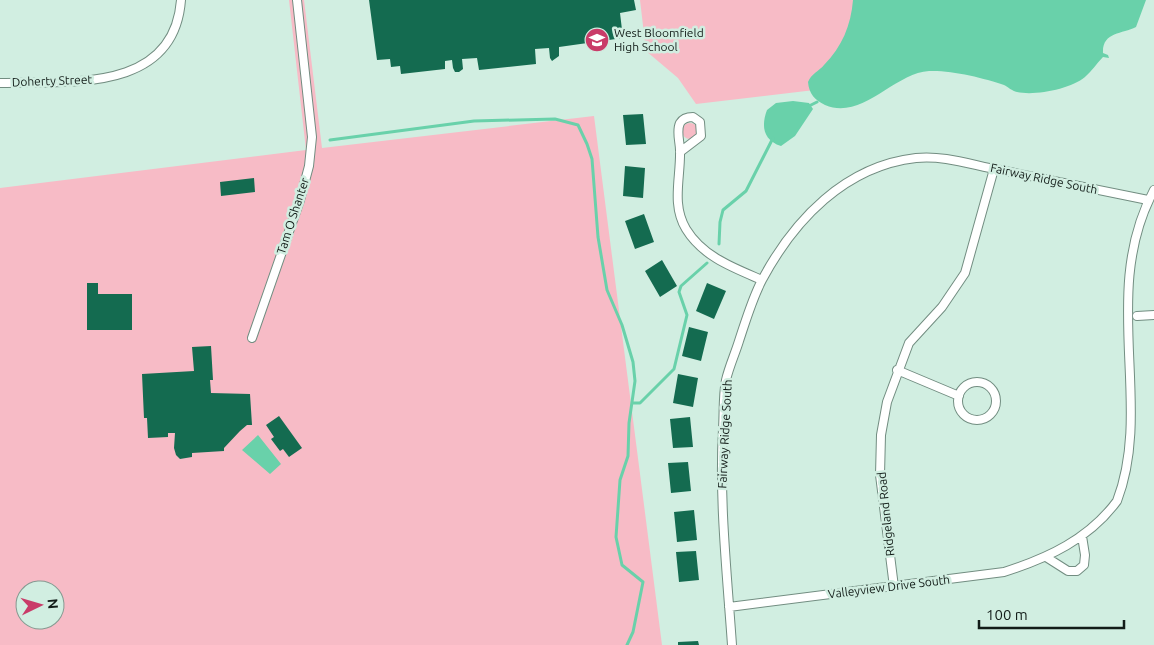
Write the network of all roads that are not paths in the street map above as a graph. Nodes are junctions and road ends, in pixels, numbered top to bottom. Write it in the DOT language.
graph roads {
  1 [pos="181,0"];
  2 [pos="298,0"];
  3 [pos="0,82"];
  4 [pos="680,152"];
  5 [pos="994,169"];
  6 [pos="1154,190"];
  7 [pos="1148,200"];
  8 [pos="762,280"];
  9 [pos="1154,314"];
  10 [pos="252,338"];
  11 [pos="897,370"];
  12 [pos="959,396"];
  13 [pos="1134,475"];
  14 [pos="1082,536"];
  15 [pos="1046,557"];
  16 [pos="894,587"];
  17 [pos="729,607"];
  18 [pos="732,645"];
  1 -- 3 [label="street, Doherty Street"];
  2 -- 10 [label="street, Tam O Shanter"];
  4 -- 8 [label="street"];
  5 -- 7 [label="street, Fairway Ridge South"];
  5 -- 8 [label="street, Fairway Ridge South"];
  5 -- 11 [label="street, Ridgeland Road"];
  6 -- 7 [label="street"];
  7 -- 9 [label="street"];
  8 -- 17 [label="street, Fairway Ridge South"];
  11 -- 12 [label="street"];
  11 -- 16 [label="street, Ridgeland Road"];
  12 -- 12 [label="street"];
  13 -- 14 [label="street, Valleyview Drive South"];
  14 -- 15 [label="street, Valleyview Drive South"];
  14 -- 15 [label="street"];
  15 -- 16 [label="street, Valleyview Drive South"];
  16 -- 17 [label="street, Valleyview Drive South"];
  17 -- 18 [label="street, Fairway Ridge South"];
}
